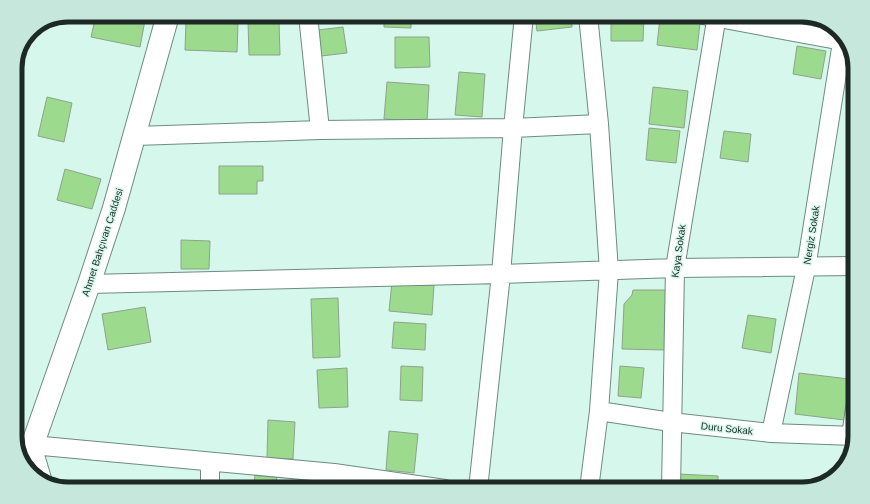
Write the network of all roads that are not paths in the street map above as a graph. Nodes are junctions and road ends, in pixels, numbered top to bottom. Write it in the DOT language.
graph roads {
  1 [pos="166,22"];
  2 [pos="309,22"];
  3 [pos="523,22"];
  4 [pos="589,22"];
  5 [pos="711,22"];
  6 [pos="745,22"];
  7 [pos="837,39"];
  8 [pos="843,47"];
  9 [pos="599,124"];
  10 [pos="513,128"];
  11 [pos="320,130"];
  12 [pos="135,136"];
  13 [pos="848,266"];
  14 [pos="674,268"];
  15 [pos="806,268"];
  16 [pos="609,271"];
  17 [pos="501,274"];
  18 [pos="89,284"];
  19 [pos="599,411"];
  20 [pos="671,422"];
  21 [pos="771,433"];
  22 [pos="848,436"];
  23 [pos="32,445"];
  24 [pos="28,458"];
  25 [pos="210,462"];
  26 [pos="40,473"];
  27 [pos="210,482"];
  28 [pos="396,482"];
  29 [pos="479,482"];
  30 [pos="590,482"];
  31 [pos="671,482"];
  1 -- 12 [label="main road, Ahmet Bahçıvan Caddesi"];
  2 -- 11 [label="street"];
  3 -- 10 [label="street"];
  4 -- 9 [label="street"];
  5 -- 14 [label="street, Kaya Sokak"];
  6 -- 7 [label="street"];
  8 -- 15 [label="street, Nergiz Sokak"];
  9 -- 10 [label="street"];
  9 -- 16 [label="street"];
  10 -- 11 [label="street"];
  10 -- 17 [label="street"];
  11 -- 12 [label="street"];
  12 -- 18 [label="main road, Ahmet Bahçıvan Caddesi"];
  13 -- 15 [label="street"];
  14 -- 15 [label="street"];
  14 -- 16 [label="street"];
  14 -- 20 [label="street, Kaya Sokak"];
  15 -- 21 [label="street, Nergiz Sokak"];
  16 -- 17 [label="street"];
  16 -- 19 [label="street"];
  17 -- 18 [label="street"];
  17 -- 29 [label="street"];
  18 -- 23 [label="main road, Ahmet Bahçıvan Caddesi"];
  19 -- 20 [label="street, Duru Sokak"];
  19 -- 30 [label="street"];
  20 -- 21 [label="street, Duru Sokak"];
  20 -- 31 [label="street, Kaya Sokak"];
  21 -- 22 [label="street, Duru Sokak"];
  23 -- 24 [label="main road, Ahmet Bahçıvan Caddesi"];
  23 -- 25 [label="street"];
  23 -- 26 [label="street"];
  25 -- 27 [label="street"];
  25 -- 28 [label="street"];
}
